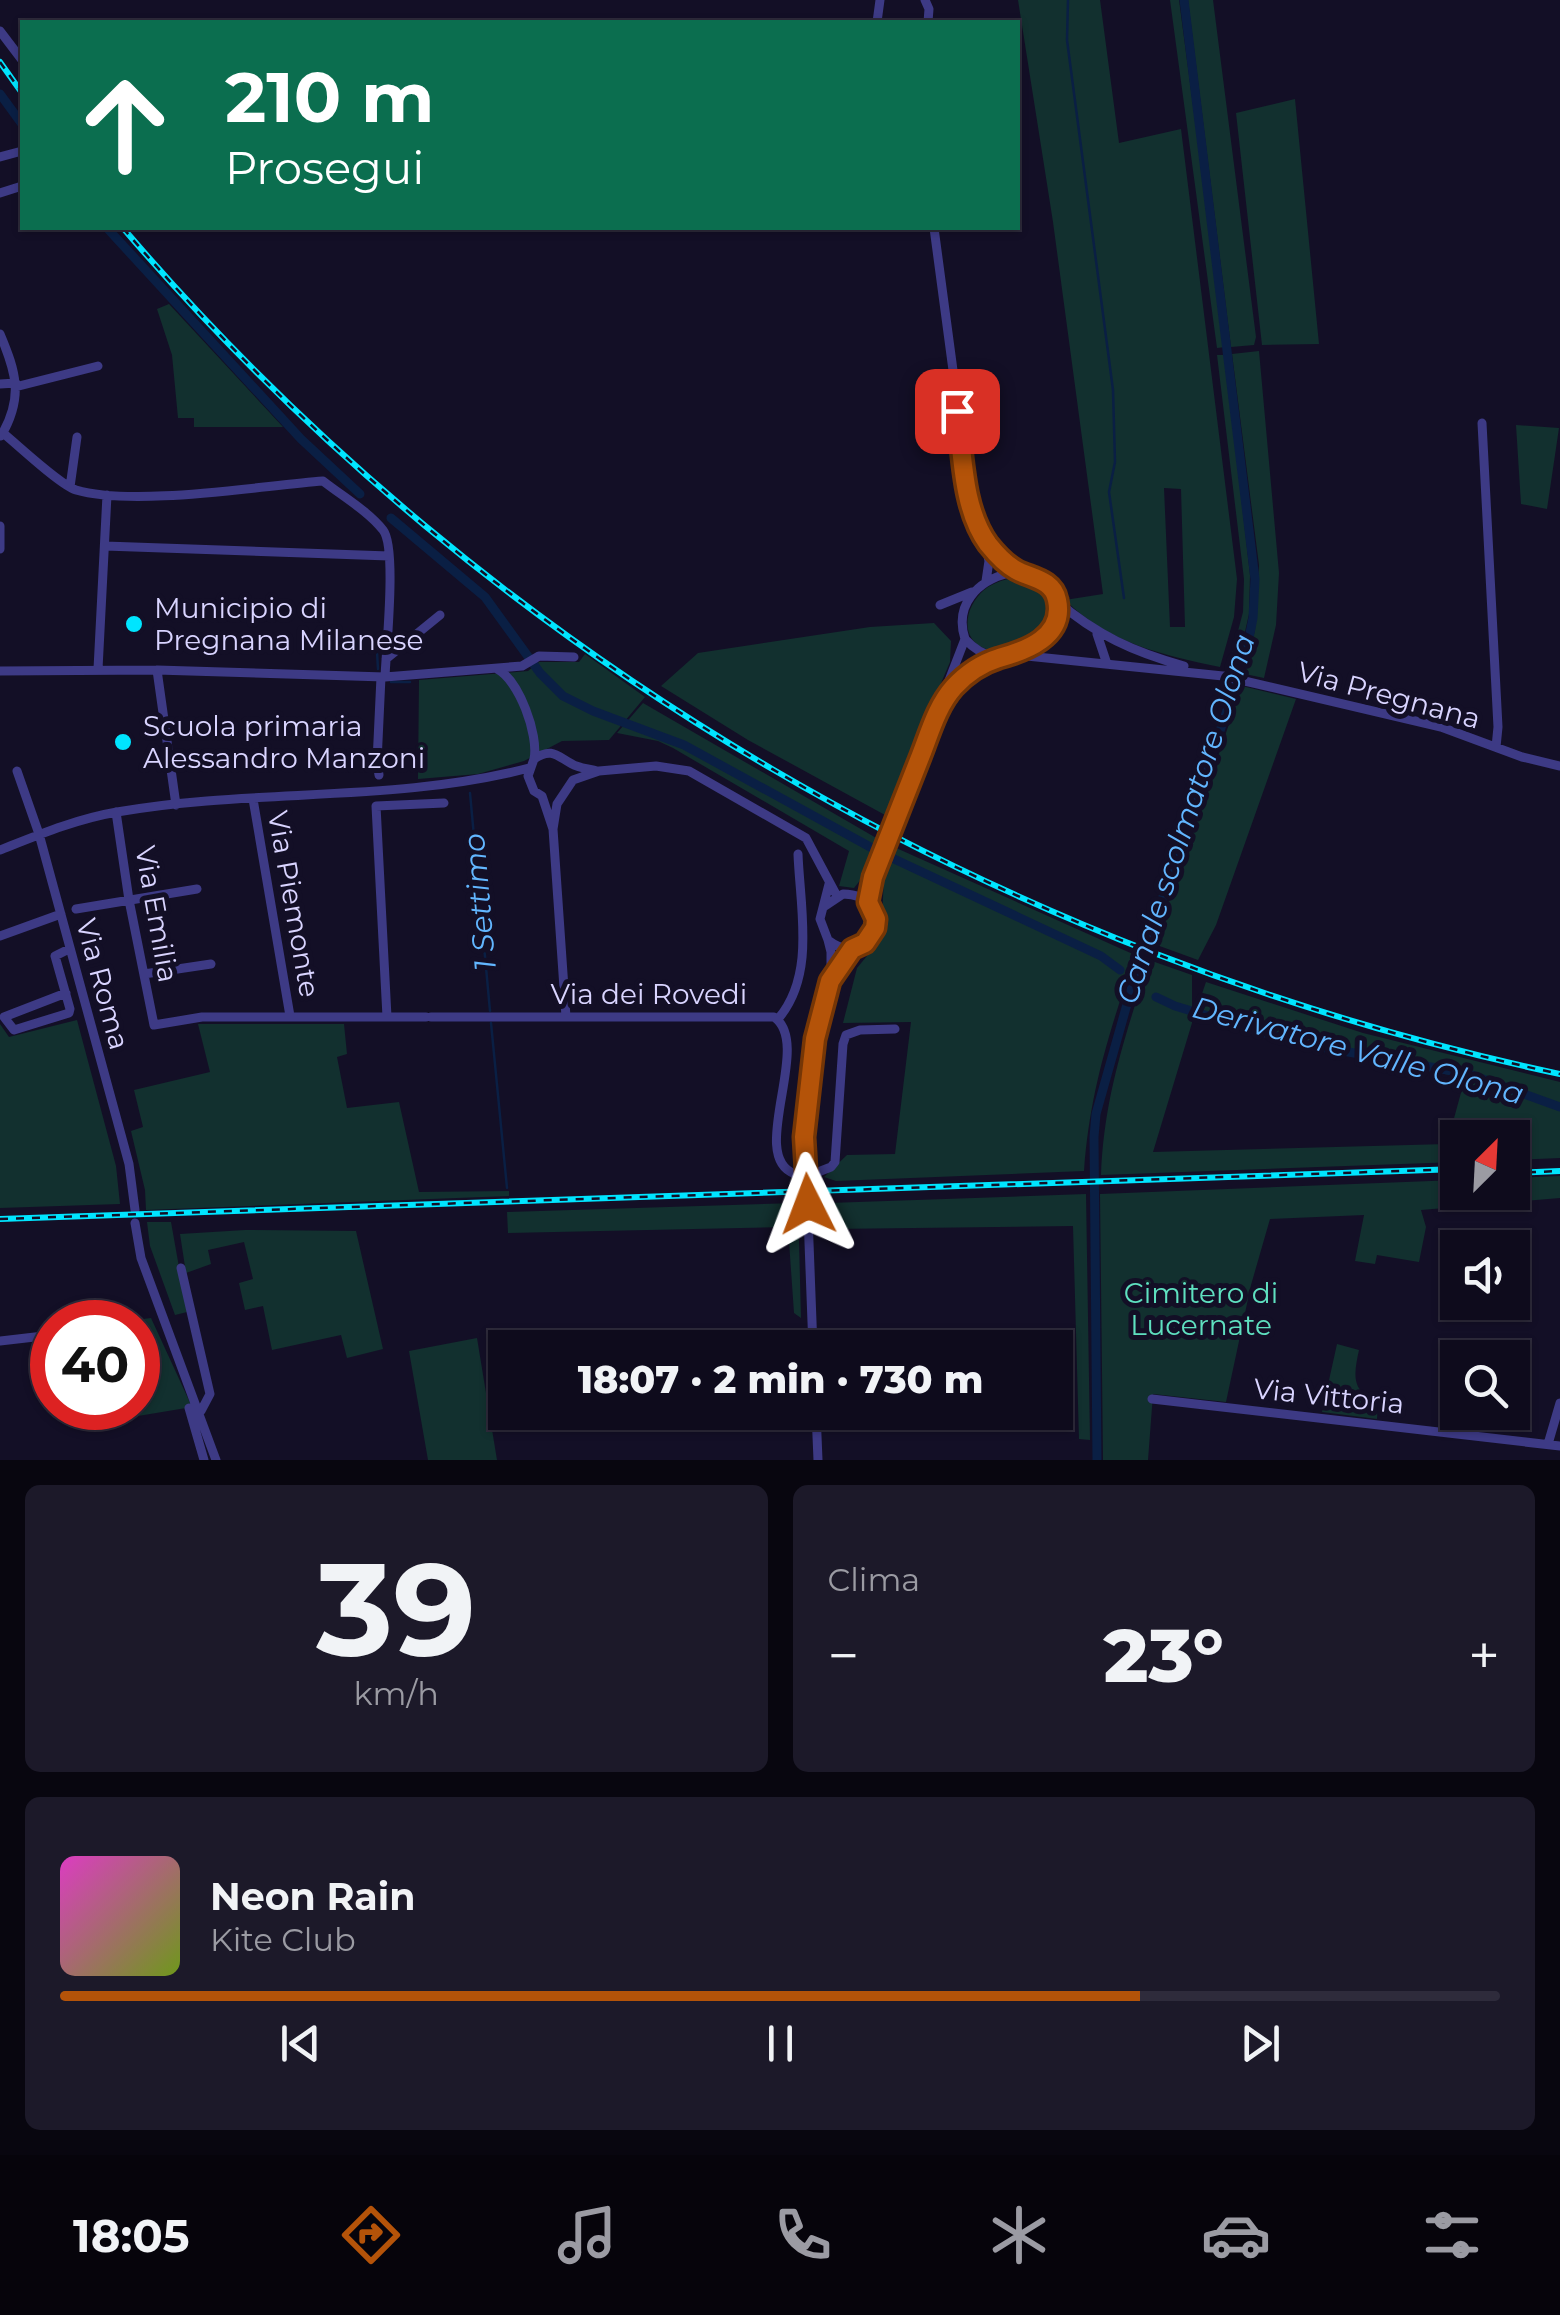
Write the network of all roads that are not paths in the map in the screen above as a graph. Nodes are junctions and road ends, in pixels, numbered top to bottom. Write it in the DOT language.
graph roads {
  1 [pos="0,31"];
  2 [pos="20,57"];
  3 [pos="934,230"];
  4 [pos="0,334"];
  5 [pos="98,366"];
  6 [pos="0,384"];
  7 [pos="16,385"];
  8 [pos="1482,423"];
  9 [pos="2,435"];
  10 [pos="77,437"];
  11 [pos="70,487"];
  12 [pos="106,495"];
  13 [pos="0,526"];
  14 [pos="985,540"];
  15 [pos="105,546"];
  16 [pos="0,549"];
  17 [pos="389,556"];
  18 [pos="1020,573"];
  19 [pos="982,584"];
  20 [pos="1058,600"];
  21 [pos="940,605"];
  22 [pos="440,615"];
  23 [pos="1096,632"];
  24 [pos="964,639"];
  25 [pos="1017,655"];
  26 [pos="574,657"];
  27 [pos="998,658"];
  28 [pos="386,659"];
  29 [pos="1107,664"];
  30 [pos="494,668"];
  31 [pos="98,670"];
  32 [pos="157,670"];
  33 [pos="0,671"];
  34 [pos="1206,673"];
  35 [pos="383,676"];
  36 [pos="941,704"];
  37 [pos="1496,747"];
  38 [pos="531,764"];
  39 [pos="570,764"];
  40 [pos="1560,766"];
  41 [pos="17,771"];
  42 [pos="599,771"];
  43 [pos="379,776"];
  44 [pos="498,776"];
  45 [pos="573,780"];
  46 [pos="529,783"];
  47 [pos="562,794"];
  48 [pos="542,796"];
  49 [pos="253,799"];
  50 [pos="444,803"];
  51 [pos="176,805"];
  52 [pos="116,812"];
  53 [pos="553,829"];
  54 [pos="39,834"];
  55 [pos="0,850"];
  56 [pos="798,854"];
  57 [pos="873,877"];
  58 [pos="830,882"];
  59 [pos="197,888"];
  60 [pos="852,894"];
  61 [pos="837,896"];
  62 [pos="129,900"];
  63 [pos="868,902"];
  64 [pos="824,906"];
  65 [pos="76,909"];
  66 [pos="61,914"];
  67 [pos="0,936"];
  68 [pos="828,940"];
  69 [pos="69,949"];
  70 [pos="852,949"];
  71 [pos="211,964"];
  72 [pos="144,974"];
  73 [pos="830,981"];
  74 [pos="66,994"];
  75 [pos="290,1016"];
  76 [pos="386,1017"];
  77 [pos="566,1017"];
  78 [pos="2,1018"];
  79 [pos="778,1020"];
  80 [pos="154,1025"];
  81 [pos="896,1030"];
  82 [pos="135,1210"];
  83 [pos="135,1223"];
  84 [pos="181,1268"];
  85 [pos="812,1330"];
  86 [pos="30,1337"];
  87 [pos="0,1341"];
  88 [pos="1152,1399"];
  89 [pos="1560,1404"];
  90 [pos="196,1408"];
  91 [pos="817,1430"];
  92 [pos="203,1435"];
  93 [pos="1548,1444"];
  94 [pos="1560,1446"];
  95 [pos="204,1460"];
  96 [pos="216,1460"];
  97 [pos="818,1460"];
  1 -- 2 [label="street"];
  3 -- 14 [label="street"];
  4 -- 7 [label="street"];
  5 -- 7 [label="street"];
  6 -- 7 [label="street"];
  7 -- 9 [label="street"];
  8 -- 37 [label="street"];
  9 -- 11 [label="street"];
  10 -- 11 [label="street"];
  11 -- 12 [label="street"];
  12 -- 15 [label="street"];
  12 -- 17 [label="street"];
  13 -- 16 [label="street"];
  14 -- 18 [label="street"];
  14 -- 19 [label="street"];
  15 -- 17 [label="street"];
  15 -- 31 [label="street"];
  17 -- 28 [label="street"];
  18 -- 19 [label="street"];
  18 -- 20 [label="street"];
  19 -- 21 [label="street"];
  19 -- 24 [label="street"];
  20 -- 23 [label="street, Via Pregnana"];
  20 -- 25 [label="street"];
  22 -- 28 [label="street"];
  23 -- 29 [label="street"];
  23 -- 34 [label="street, Via Pregnana"];
  24 -- 27 [label="street"];
  24 -- 36 [label="street"];
  25 -- 27 [label="street"];
  25 -- 29 [label="street, Via Pregnana"];
  26 -- 30 [label="street"];
  27 -- 36 [label="street"];
  28 -- 35 [label="street"];
  29 -- 34 [label="street, Via Pregnana"];
  30 -- 35 [label="street"];
  30 -- 38 [label="street"];
  31 -- 32 [label="street"];
  31 -- 33 [label="street"];
  32 -- 35 [label="street"];
  32 -- 51 [label="street"];
  34 -- 37 [label="street, Via Pregnana"];
  35 -- 43 [label="street"];
  36 -- 57 [label="street"];
  37 -- 40 [label="street, Via Pregnana"];
  38 -- 39 [label="street"];
  38 -- 44 [label="street"];
  38 -- 46 [label="street"];
  39 -- 42 [label="street"];
  39 -- 45 [label="street"];
  41 -- 54 [label="street, Via Roma"];
  42 -- 45 [label="street"];
  42 -- 58 [label="street"];
  44 -- 46 [label="street"];
  44 -- 49 [label="street"];
  45 -- 47 [label="street"];
  46 -- 48 [label="street"];
  47 -- 48 [label="street"];
  47 -- 53 [label="street"];
  48 -- 53 [label="street"];
  49 -- 51 [label="street"];
  49 -- 75 [label="street, Via Piemonte"];
  50 -- 76 [label="street"];
  51 -- 52 [label="street"];
  52 -- 54 [label="street"];
  52 -- 62 [label="street, Via Emilia"];
  53 -- 77 [label="street"];
  54 -- 55 [label="street"];
  54 -- 66 [label="street, Via Roma"];
  56 -- 79 [label="street"];
  57 -- 60 [label="street"];
  57 -- 63 [label="street"];
  58 -- 61 [label="street"];
  58 -- 64 [label="street"];
  59 -- 62 [label="street"];
  60 -- 61 [label="street"];
  60 -- 63 [label="street"];
  61 -- 64 [label="street"];
  62 -- 65 [label="street"];
  62 -- 72 [label="street, Via Emilia"];
  63 -- 70 [label="street"];
  64 -- 68 [label="street"];
  66 -- 67 [label="street"];
  66 -- 69 [label="street, Via Roma"];
  68 -- 70 [label="street"];
  68 -- 73 [label="street"];
  69 -- 74 [label="street"];
  69 -- 82 [label="street, Via Roma"];
  70 -- 73 [label="street"];
  71 -- 72 [label="street"];
  72 -- 80 [label="street, Via Emilia"];
  73 -- 85 [label="street"];
  74 -- 78 [label="street"];
  74 -- 78 [label="street"];
  75 -- 76 [label="street, Via dei Rovedi"];
  75 -- 80 [label="street, Via dei Rovedi"];
  76 -- 77 [label="street, Via dei Rovedi"];
  77 -- 79 [label="street, Via dei Rovedi"];
  79 -- 81 [label="street, Via dei Rovedi, bridge"];
  83 -- 90 [label="street"];
  84 -- 90 [label="street"];
  86 -- 87 [label="street"];
  88 -- 93 [label="street, Via Vittoria"];
  89 -- 93 [label="street"];
  90 -- 92 [label="street"];
  91 -- 97 [label="street"];
  92 -- 95 [label="street"];
  92 -- 96 [label="street"];
  93 -- 94 [label="street, Via Vittoria"];
}
